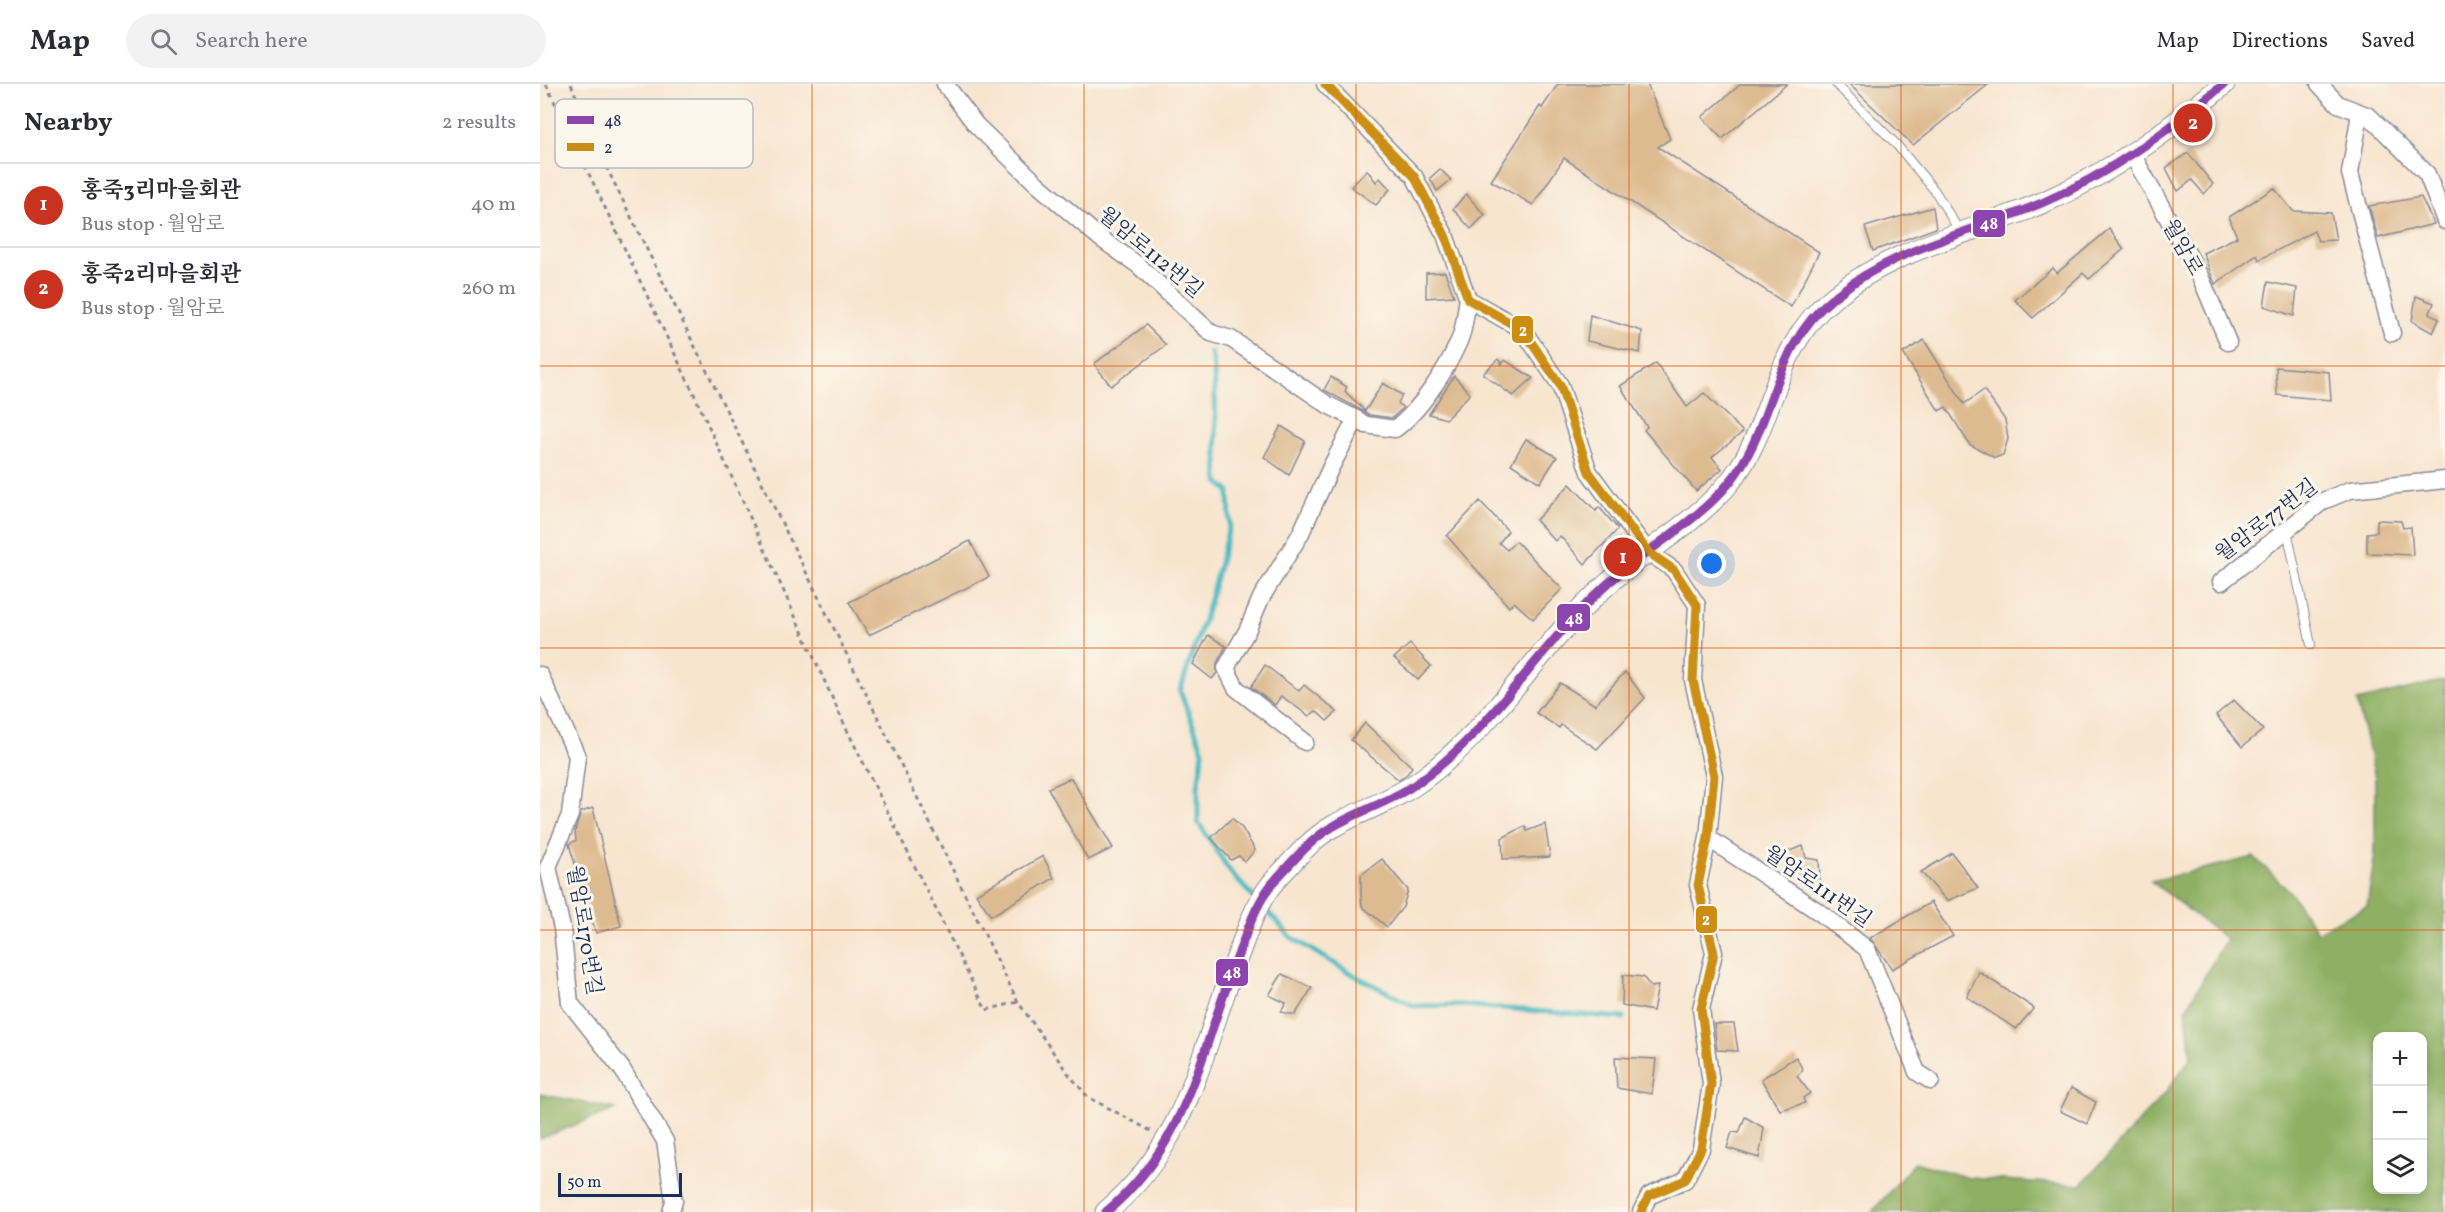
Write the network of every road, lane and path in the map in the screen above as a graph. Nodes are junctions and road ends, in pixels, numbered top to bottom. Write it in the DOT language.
graph roads {
  1 [pos="546,84"];
  2 [pos="571,84"];
  3 [pos="945,84"];
  4 [pos="1325,84"];
  5 [pos="1836,84"];
  6 [pos="2224,84"];
  7 [pos="2319,84"];
  8 [pos="577,99"];
  9 [pos="555,103"];
  10 [pos="2360,112"];
  11 [pos="2132,154"];
  12 [pos="586,168"];
  13 [pos="607,168"];
  14 [pos="2445,221"];
  15 [pos="1960,233"];
  16 [pos="1468,299"];
  17 [pos="2392,333"];
  18 [pos="2228,342"];
  19 [pos="1356,419"];
  20 [pos="2445,480"];
  21 [pos="2286,530"];
  22 [pos="1648,552"];
  23 [pos="2221,582"];
  24 [pos="2311,645"];
  25 [pos="540,675"];
  26 [pos="1305,742"];
  27 [pos="1708,838"];
  28 [pos="1018,1002"];
  29 [pos="1931,1081"];
  30 [pos="1169,1140"];
  31 [pos="671,1212"];
  32 [pos="1106,1212"];
  33 [pos="1641,1212"];
  1 -- 9 [label="path"];
  2 -- 8 [label="path"];
  3 -- 19 [label="street, 월암로112번길"];
  4 -- 16 [label="street"];
  5 -- 15 [label="lane"];
  6 -- 11 [label="street"];
  7 -- 10 [label="street"];
  10 -- 14 [label="street"];
  10 -- 17 [label="street"];
  11 -- 15 [label="street"];
  11 -- 18 [label="street, 월암로"];
  12 -- 28 [label="path"];
  13 -- 28 [label="path"];
  15 -- 22 [label="street"];
  16 -- 19 [label="street, 월암로112번길"];
  16 -- 22 [label="street"];
  19 -- 26 [label="street"];
  20 -- 21 [label="street, 월암로77번길"];
  21 -- 23 [label="street, 월암로77번길"];
  21 -- 24 [label="lane"];
  22 -- 27 [label="street"];
  22 -- 30 [label="street"];
  25 -- 31 [label="street, 월암로170번길"];
  27 -- 29 [label="street, 월암로111번길"];
  27 -- 33 [label="street"];
  28 -- 30 [label="path"];
  30 -- 32 [label="street"];
}
